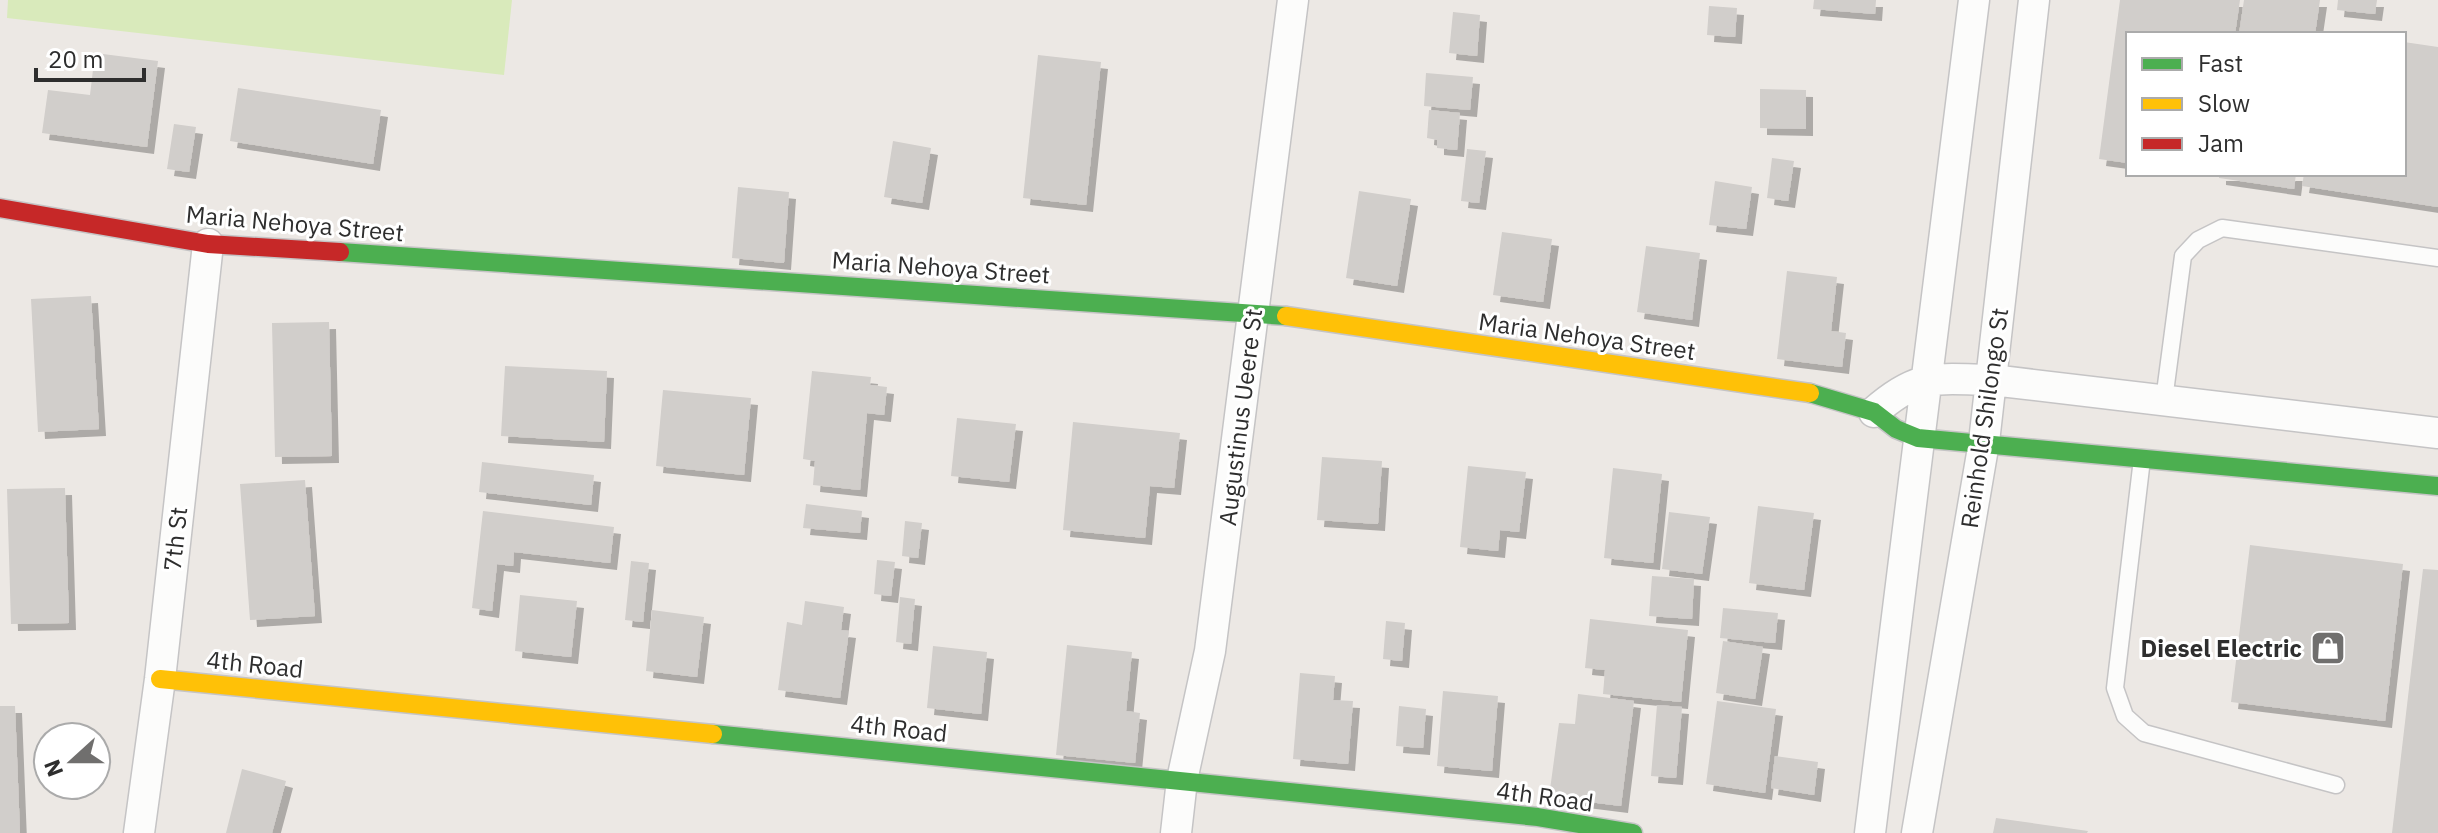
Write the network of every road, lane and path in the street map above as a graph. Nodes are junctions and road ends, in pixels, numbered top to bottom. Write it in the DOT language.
graph roads {
  1 [pos="1293,0"];
  2 [pos="1974,0"];
  3 [pos="2034,0"];
  4 [pos="0,208"];
  5 [pos="208,244"];
  6 [pos="2438,258"];
  7 [pos="1253,311"];
  8 [pos="1927,379"];
  9 [pos="1992,380"];
  10 [pos="2164,400"];
  11 [pos="1874,412"];
  12 [pos="2438,433"];
  13 [pos="1918,438"];
  14 [pos="1984,442"];
  15 [pos="2142,458"];
  16 [pos="2438,486"];
  17 [pos="160,679"];
  18 [pos="1182,780"];
  19 [pos="2336,785"];
  20 [pos="139,833"];
  21 [pos="1176,833"];
  22 [pos="1633,833"];
  23 [pos="1870,833"];
  24 [pos="1917,833"];
  1 -- 7 [label="street, Augustinus Ueere St"];
  2 -- 8 [label="street"];
  3 -- 9 [label="street, Reinhold Shilongo St"];
  4 -- 5 [label="street, Maria Nehoya Street"];
  5 -- 7 [label="street, Maria Nehoya Street"];
  5 -- 17 [label="street, 7th St"];
  6 -- 10 [label="lane"];
  7 -- 11 [label="street, Maria Nehoya Street"];
  7 -- 18 [label="street, Augustinus Ueere St"];
  8 -- 9 [label="street"];
  8 -- 11 [label="street"];
  8 -- 13 [label="street"];
  9 -- 10 [label="street"];
  9 -- 14 [label="street, Reinhold Shilongo St"];
  10 -- 12 [label="street"];
  11 -- 13 [label="street, Maria Nehoya Street"];
  13 -- 14 [label="street"];
  13 -- 23 [label="street"];
  14 -- 15 [label="street"];
  14 -- 24 [label="street, Reinhold Shilongo St"];
  15 -- 16 [label="street"];
  15 -- 19 [label="lane"];
  17 -- 18 [label="street, 4th Road"];
  17 -- 20 [label="street, 7th St"];
  18 -- 21 [label="street, Augustinus Ueere St"];
  18 -- 22 [label="street, 4th Road"];
}
